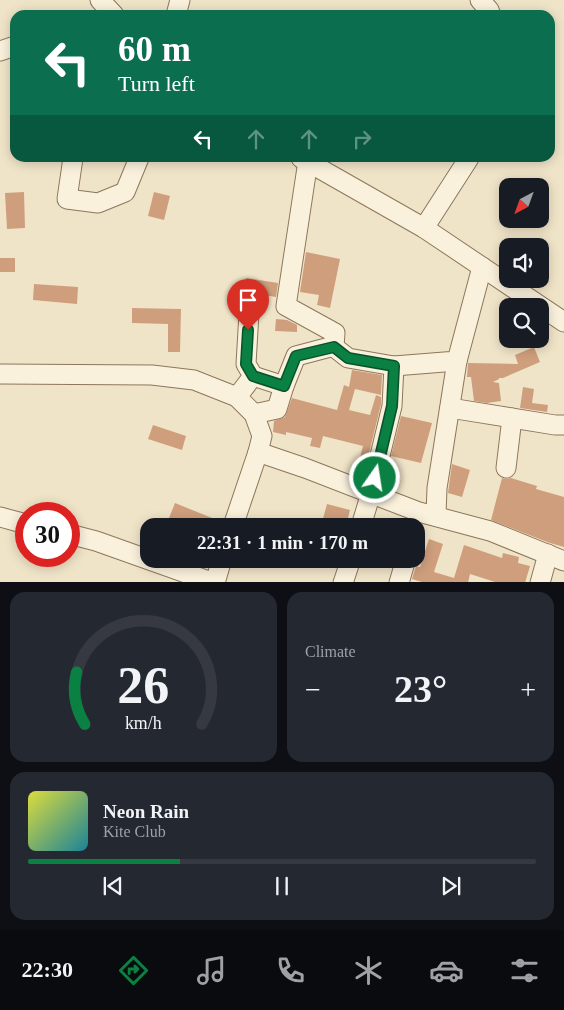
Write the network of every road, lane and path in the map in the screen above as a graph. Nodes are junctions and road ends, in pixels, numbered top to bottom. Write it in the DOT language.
graph roads {
  1 [pos="480,0"];
  2 [pos="490,10"];
  3 [pos="72,162"];
  4 [pos="137,162"];
  5 [pos="304,162"];
  6 [pos="308,162"];
  7 [pos="466,162"];
  8 [pos="424,228"];
  9 [pos="482,267"];
  10 [pos="249,313"];
  11 [pos="564,322"];
  12 [pos="334,347"];
  13 [pos="457,361"];
  14 [pos="394,366"];
  15 [pos="0,374"];
  16 [pos="253,376"];
  17 [pos="284,386"];
  18 [pos="237,397"];
  19 [pos="450,408"];
  20 [pos="254,414"];
  21 [pos="512,418"];
  22 [pos="564,425"];
  23 [pos="258,452"];
  24 [pos="506,468"];
  25 [pos="371,493"];
  26 [pos="0,517"];
  27 [pos="235,518"];
  28 [pos="363,518"];
  29 [pos="424,518"];
  30 [pos="425,518"];
  31 [pos="15,521"];
  32 [pos="80,537"];
  33 [pos="556,557"];
  34 [pos="219,568"];
  35 [pos="348,568"];
  36 [pos="403,568"];
  37 [pos="214,582"];
  38 [pos="343,582"];
  39 [pos="399,582"];
  40 [pos="540,582"];
  1 -- 2 [label="street"];
  3 -- 4 [label="street"];
  5 -- 12 [label="street"];
  6 -- 8 [label="street"];
  7 -- 8 [label="street"];
  8 -- 9 [label="street"];
  9 -- 11 [label="street"];
  9 -- 13 [label="street"];
  10 -- 16 [label="street"];
  12 -- 14 [label="street"];
  12 -- 17 [label="street"];
  13 -- 14 [label="street"];
  13 -- 19 [label="street"];
  14 -- 25 [label="street"];
  15 -- 18 [label="street"];
  16 -- 17 [label="street"];
  16 -- 18 [label="street"];
  17 -- 20 [label="street"];
  18 -- 20 [label="street"];
  19 -- 21 [label="street"];
  19 -- 29 [label="street"];
  20 -- 23 [label="street"];
  21 -- 22 [label="street"];
  21 -- 24 [label="street"];
  23 -- 25 [label="street"];
  23 -- 27 [label="street"];
  25 -- 28 [label="street"];
  25 -- 29 [label="street"];
  26 -- 31 [label="street"];
  30 -- 33 [label="street"];
  32 -- 37 [label="street"];
  33 -- 40 [label="street"];
  34 -- 37 [label="street"];
  35 -- 38 [label="street"];
  36 -- 39 [label="street"];
}
